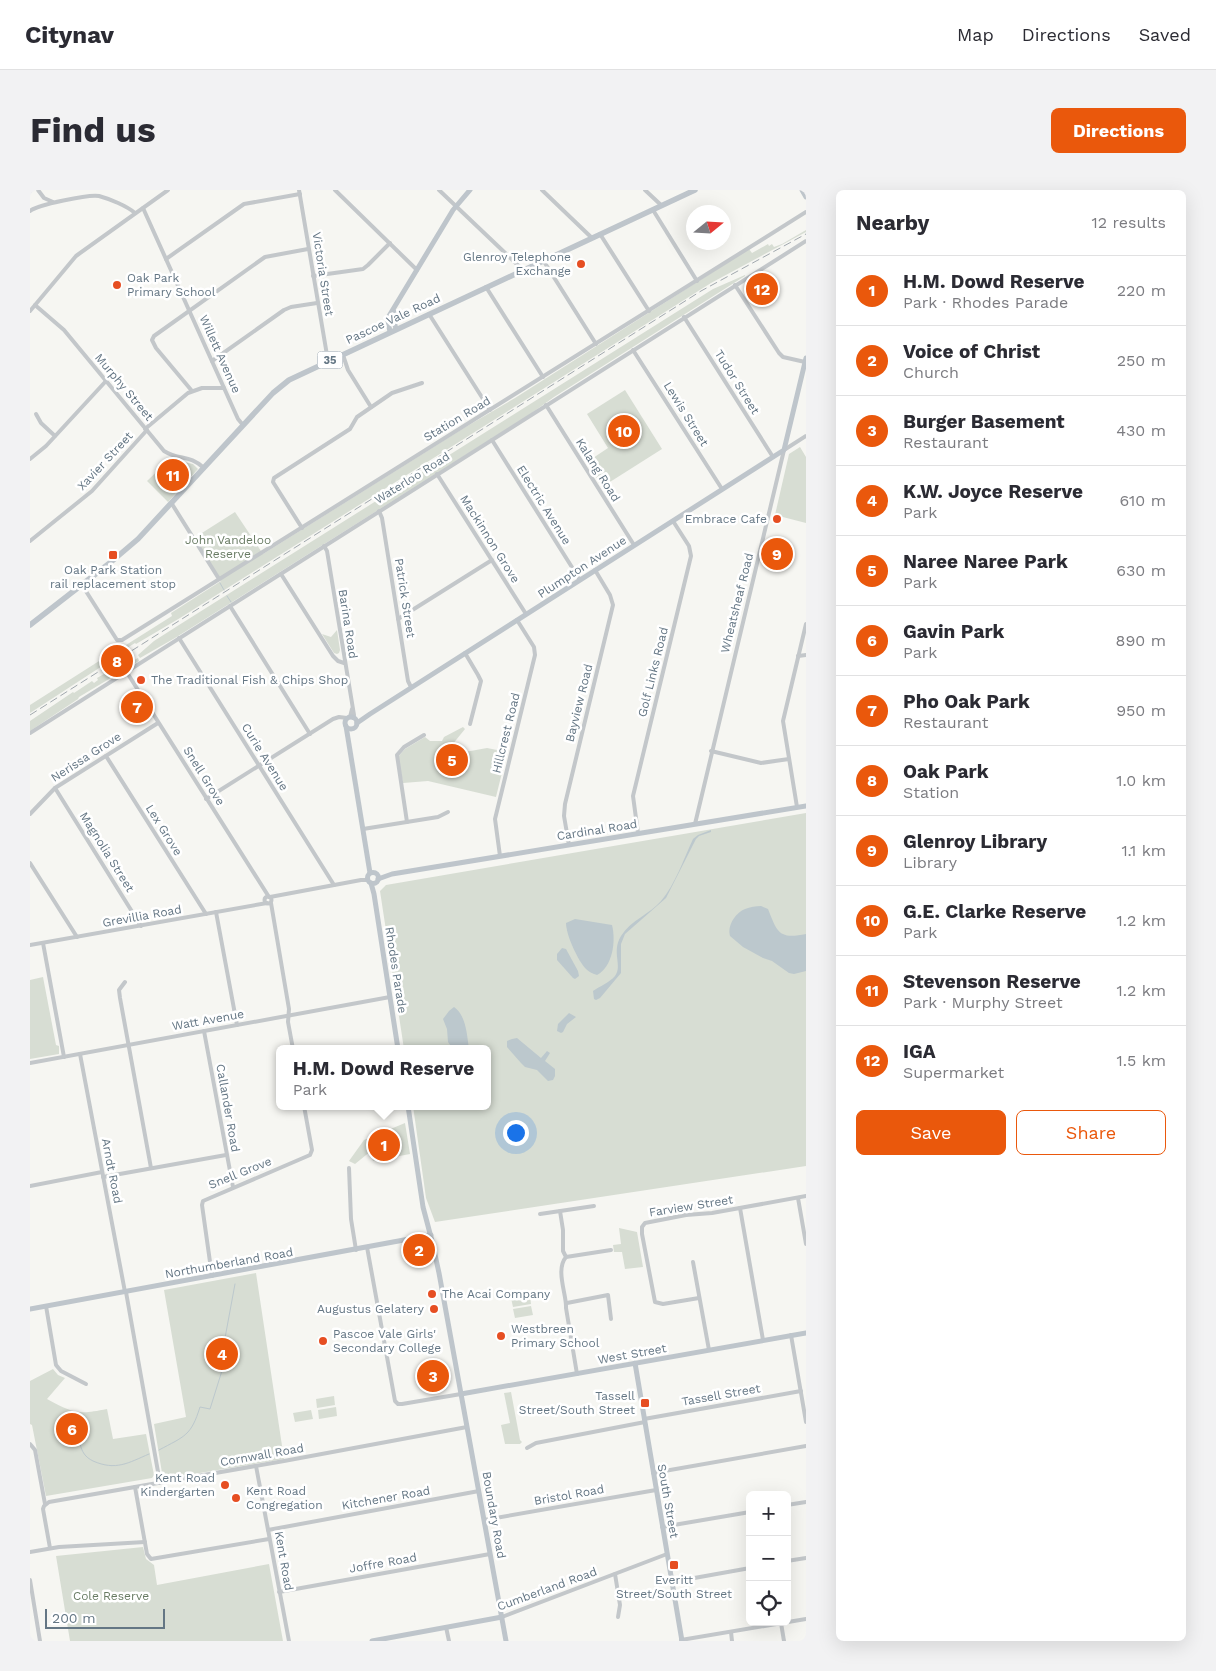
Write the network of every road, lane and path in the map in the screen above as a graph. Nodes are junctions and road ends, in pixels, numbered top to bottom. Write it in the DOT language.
graph roads {
  1 [pos="38,190"];
  2 [pos="168,190"];
  3 [pos="335,190"];
  4 [pos="439,190"];
  5 [pos="470,190"];
  6 [pos="542,190"];
  7 [pos="645,190"];
  8 [pos="695,190"];
  9 [pos="802,190"];
  10 [pos="300,192"];
  11 [pos="806,197"];
  12 [pos="58,202"];
  13 [pos="455,206"];
  14 [pos="661,206"];
  15 [pos="143,208"];
  16 [pos="653,210"];
  17 [pos="30,211"];
  18 [pos="806,212"];
  19 [pos="135,213"];
  20 [pos="600,234"];
  21 [pos="592,238"];
  22 [pos="806,241"];
  23 [pos="390,243"];
  24 [pos="308,249"];
  25 [pos="166,259"];
  26 [pos="543,260"];
  27 [pos="418,269"];
  28 [pos="523,270"];
  29 [pos="313,276"];
  30 [pos="697,280"];
  31 [pos="735,285"];
  32 [pos="486,287"];
  33 [pos="318,303"];
  34 [pos="35,305"];
  35 [pos="395,309"];
  36 [pos="189,310"];
  37 [pos="30,311"];
  38 [pos="649,311"];
  39 [pos="429,314"];
  40 [pos="684,317"];
  41 [pos="396,329"];
  42 [pos="390,332"];
  43 [pos="596,344"];
  44 [pos="633,350"];
  45 [pos="343,354"];
  46 [pos="806,359"];
  47 [pos="212,361"];
  48 [pos="328,361"];
  49 [pos="543,377"];
  50 [pos="106,381"];
  51 [pos="422,383"];
  52 [pos="224,388"];
  53 [pos="192,391"];
  54 [pos="546,405"];
  55 [pos="371,407"];
  56 [pos="490,410"];
  57 [pos="36,414"];
  58 [pos="244,425"];
  59 [pos="146,430"];
  60 [pos="55,436"];
  61 [pos="806,436"];
  62 [pos="492,440"];
  63 [pos="784,450"];
  64 [pos="773,457"];
  65 [pos="30,459"];
  66 [pos="205,468"];
  67 [pos="437,474"];
  68 [pos="722,489"];
  69 [pos="172,504"];
  70 [pos="379,511"];
  71 [pos="673,521"];
  72 [pos="302,528"];
  73 [pos="30,541"];
  74 [pos="634,545"];
  75 [pos="324,546"];
  76 [pos="492,560"];
  77 [pos="595,570"];
  78 [pos="281,574"];
  79 [pos="220,579"];
  80 [pos="580,580"];
  81 [pos="82,585"];
  82 [pos="230,606"];
  83 [pos="526,614"];
  84 [pos="398,619"];
  85 [pos="517,620"];
  86 [pos="806,624"];
  87 [pos="30,626"];
  88 [pos="179,638"];
  89 [pos="465,653"];
  90 [pos="806,655"];
  91 [pos="798,656"];
  92 [pos="344,662"];
  93 [pos="126,671"];
  94 [pos="411,687"];
  95 [pos="350,721"];
  96 [pos="158,723"];
  97 [pos="470,724"];
  98 [pos="352,729"];
  99 [pos="30,734"];
  100 [pos="310,734"];
  101 [pos="424,735"];
  102 [pos="349,744"];
  103 [pos="711,752"];
  104 [pos="106,756"];
  105 [pos="789,759"];
  106 [pos="259,766"];
  107 [pos="55,788"];
  108 [pos="206,799"];
  109 [pos="806,806"];
  110 [pos="797,807"];
  111 [pos="448,812"];
  112 [pos="30,814"];
  113 [pos="407,822"];
  114 [pos="695,824"];
  115 [pos="363,829"];
  116 [pos="638,833"];
  117 [pos="569,845"];
  118 [pos="500,856"];
  119 [pos="30,863"];
  120 [pos="373,877"];
  121 [pos="334,885"];
  122 [pos="268,900"];
  123 [pos="216,912"];
  124 [pos="206,914"];
  125 [pos="141,926"];
  126 [pos="77,937"];
  127 [pos="43,943"];
  128 [pos="30,945"];
  129 [pos="125,982"];
  130 [pos="390,997"];
  131 [pos="289,1016"];
  132 [pos="237,1025"];
  133 [pos="204,1031"];
  134 [pos="129,1045"];
  135 [pos="292,1045"];
  136 [pos="397,1045"];
  137 [pos="80,1054"];
  138 [pos="64,1057"];
  139 [pos="30,1063"];
  140 [pos="305,1110"];
  141 [pos="409,1110"];
  142 [pos="226,1154"];
  143 [pos="151,1168"];
  144 [pos="348,1168"];
  145 [pos="103,1174"];
  146 [pos="30,1186"];
  147 [pos="232,1187"];
  148 [pos="806,1196"];
  149 [pos="798,1198"];
  150 [pos="594,1206"];
  151 [pos="740,1208"];
  152 [pos="560,1211"];
  153 [pos="540,1214"];
  154 [pos="431,1235"];
  155 [pos="806,1244"];
  156 [pos="367,1247"];
  157 [pos="356,1250"];
  158 [pos="611,1250"];
  159 [pos="566,1257"];
  160 [pos="693,1262"];
  161 [pos="212,1276"];
  162 [pos="125,1292"];
  163 [pos="699,1298"];
  164 [pos="567,1303"];
  165 [pos="46,1306"];
  166 [pos="30,1309"];
  167 [pos="612,1319"];
  168 [pos="806,1333"];
  169 [pos="792,1335"];
  170 [pos="763,1340"];
  171 [pos="709,1350"];
  172 [pos="634,1364"];
  173 [pos="577,1374"];
  174 [pos="86,1384"];
  175 [pos="803,1392"];
  176 [pos="461,1394"];
  177 [pos="645,1420"];
  178 [pos="806,1422"];
  179 [pos="467,1427"];
  180 [pos="30,1444"];
  181 [pos="806,1446"];
  182 [pos="527,1448"];
  183 [pos="256,1466"];
  184 [pos="653,1473"];
  185 [pos="160,1483"];
  186 [pos="135,1487"];
  187 [pos="656,1490"];
  188 [pos="479,1491"];
  189 [pos="806,1502"];
  190 [pos="46,1504"];
  191 [pos="791,1504"];
  192 [pos="746,1513"];
  193 [pos="484,1520"];
  194 [pos="662,1527"];
  195 [pos="268,1530"];
  196 [pos="269,1539"];
  197 [pos="145,1542"];
  198 [pos="50,1548"];
  199 [pos="30,1552"];
  200 [pos="490,1554"];
  201 [pos="667,1554"];
  202 [pos="806,1558"];
  203 [pos="791,1560"];
  204 [pos="746,1569"];
  205 [pos="615,1574"];
  206 [pos="30,1580"];
  207 [pos="672,1582"];
  208 [pos="279,1592"];
  209 [pos="502,1617"];
  210 [pos="618,1617"];
  211 [pos="806,1620"];
  212 [pos="791,1622"];
  213 [pos="764,1626"];
  214 [pos="782,1626"];
  215 [pos="446,1627"];
  216 [pos="731,1632"];
  217 [pos="395,1639"];
  218 [pos="681,1640"];
  219 [pos="40,1641"];
  220 [pos="288,1641"];
  221 [pos="372,1641"];
  222 [pos="449,1641"];
  223 [pos="506,1641"];
  224 [pos="732,1641"];
  225 [pos="784,1641"];
  1 -- 12 [label="street"];
  2 -- 15 [label="street"];
  3 -- 23 [label="street"];
  4 -- 13 [label="street"];
  5 -- 13 [label="street"];
  6 -- 21 [label="street"];
  7 -- 14 [label="street"];
  8 -- 14 [label="main road, Pascoe Vale Road / 35"];
  9 -- 11 [label="street"];
  10 -- 24 [label="street, Victoria Street"];
  10 -- 25 [label="street"];
  12 -- 17 [label="street"];
  12 -- 19 [label="street"];
  13 -- 27 [label="street"];
  13 -- 28 [label="street"];
  14 -- 16 [label="main road, Pascoe Vale Road / 35"];
  15 -- 19 [label="street"];
  15 -- 25 [label="street, Willett Avenue"];
  16 -- 20 [label="main road, Pascoe Vale Road / 35"];
  16 -- 30 [label="street"];
  18 -- 30 [label="street, Station Road"];
  19 -- 34 [label="street"];
  20 -- 21 [label="main road, Pascoe Vale Road / 35"];
  20 -- 38 [label="street"];
  21 -- 26 [label="main road, Pascoe Vale Road / 35"];
  22 -- 31 [label="street, Waterloo Road"];
  23 -- 27 [label="street"];
  23 -- 29 [label="street"];
  24 -- 29 [label="street, Victoria Street"];
  24 -- 36 [label="street"];
  25 -- 36 [label="street, Willett Avenue"];
  26 -- 28 [label="main road, Pascoe Vale Road / 35"];
  26 -- 43 [label="street"];
  27 -- 35 [label="street"];
  28 -- 32 [label="main road, Pascoe Vale Road / 35"];
  29 -- 33 [label="street, Victoria Street"];
  30 -- 38 [label="street, Station Road"];
  31 -- 40 [label="street, Waterloo Road"];
  31 -- 46 [label="street"];
  32 -- 39 [label="main road, Pascoe Vale Road / 35"];
  32 -- 49 [label="street"];
  33 -- 47 [label="street"];
  33 -- 48 [label="street, Victoria Street"];
  34 -- 37 [label="street"];
  34 -- 50 [label="street, Murphy Street"];
  35 -- 41 [label="street"];
  35 -- 42 [label="street"];
  36 -- 47 [label="street, Willett Avenue"];
  36 -- 53 [label="street"];
  38 -- 43 [label="street, Station Road"];
  39 -- 41 [label="main road, Pascoe Vale Road / 35"];
  39 -- 56 [label="street"];
  40 -- 44 [label="street, Waterloo Road"];
  40 -- 64 [label="street, Tudor Street"];
  41 -- 42 [label="main road, Pascoe Vale Road / 35"];
  42 -- 45 [label="main road, Pascoe Vale Road / 35"];
  43 -- 49 [label="street, Station Road"];
  44 -- 54 [label="street, Waterloo Road"];
  44 -- 68 [label="street, Lewis Street"];
  45 -- 48 [label="main road, Pascoe Vale Road / 35"];
  45 -- 55 [label="street"];
  46 -- 63 [label="street, Wheatsheaf Road"];
  47 -- 52 [label="street, Willett Avenue"];
  48 -- 58 [label="main road, Pascoe Vale Road / 35"];
  49 -- 56 [label="street, Station Road"];
  50 -- 59 [label="street, Murphy Street"];
  50 -- 60 [label="street"];
  51 -- 55 [label="street"];
  52 -- 53 [label="street"];
  52 -- 58 [label="street, Willett Avenue"];
  53 -- 59 [label="street, Xavier Street"];
  54 -- 62 [label="street, Waterloo Road"];
  54 -- 74 [label="street, Kalang Road"];
  55 -- 72 [label="street"];
  56 -- 72 [label="street, Station Road"];
  57 -- 60 [label="street"];
  58 -- 66 [label="main road, Pascoe Vale Road / 35"];
  59 -- 66 [label="street, Murphy Street"];
  59 -- 73 [label="street, Xavier Street"];
  60 -- 65 [label="street"];
  61 -- 63 [label="street, Plumpton Avenue"];
  62 -- 67 [label="street, Waterloo Road"];
  62 -- 80 [label="street, Electric Avenue"];
  63 -- 64 [label="street, Plumpton Avenue"];
  63 -- 103 [label="street, Wheatsheaf Road"];
  64 -- 68 [label="street, Plumpton Avenue"];
  66 -- 69 [label="main road, Pascoe Vale Road / 35"];
  67 -- 70 [label="street, Waterloo Road"];
  67 -- 76 [label="street, Mackinnon Grove"];
  68 -- 71 [label="street, Plumpton Avenue"];
  69 -- 79 [label="street"];
  69 -- 81 [label="main road, Pascoe Vale Road / 35"];
  70 -- 75 [label="street, Waterloo Road"];
  70 -- 84 [label="street, Patrick Street"];
  71 -- 74 [label="street, Plumpton Avenue"];
  71 -- 116 [label="street, Golf Links Road"];
  72 -- 79 [label="street, Station Road"];
  74 -- 77 [label="street, Plumpton Avenue"];
  75 -- 78 [label="street, Waterloo Road"];
  75 -- 92 [label="street, Barina Road"];
  76 -- 83 [label="street, Mackinnon Grove"];
  76 -- 84 [label="street"];
  77 -- 80 [label="street, Plumpton Avenue"];
  77 -- 117 [label="street, Bayview Road"];
  78 -- 82 [label="street, Waterloo Road"];
  78 -- 92 [label="street"];
  79 -- 81 [label="street, Station Road"];
  80 -- 83 [label="street, Plumpton Avenue"];
  81 -- 87 [label="main road, Pascoe Vale Road / 35"];
  82 -- 88 [label="street, Waterloo Road"];
  82 -- 100 [label="street"];
  83 -- 85 [label="street, Plumpton Avenue"];
  84 -- 94 [label="street, Patrick Street"];
  85 -- 89 [label="street, Plumpton Avenue"];
  85 -- 118 [label="street, Hillcrest Road"];
  86 -- 91 [label="street"];
  88 -- 93 [label="street, Waterloo Road"];
  88 -- 106 [label="street, Curie Avenue"];
  89 -- 94 [label="street, Plumpton Avenue"];
  89 -- 97 [label="street"];
  90 -- 91 [label="street"];
  91 -- 105 [label="street"];
  92 -- 95 [label="street, Barina Road"];
  93 -- 96 [label="street, Snell Grove"];
  93 -- 99 [label="street, Waterloo Road"];
  94 -- 95 [label="street, Plumpton Avenue"];
  95 -- 98 [label="street, Plumpton Avenue"];
  95 -- 100 [label="street"];
  95 -- 102 [label="street, Rhodes Parade"];
  96 -- 104 [label="street, Nerissa Grove"];
  96 -- 108 [label="street, Snell Grove"];
  98 -- 102 [label="street, Rhodes Parade"];
  100 -- 106 [label="street"];
  101 -- 113 [label="street"];
  102 -- 115 [label="street, Rhodes Parade"];
  103 -- 105 [label="street"];
  103 -- 114 [label="street, Wheatsheaf Road"];
  104 -- 107 [label="street, Nerissa Grove"];
  104 -- 124 [label="street, Lex Grove"];
  105 -- 110 [label="street"];
  106 -- 108 [label="street"];
  106 -- 121 [label="street, Curie Avenue"];
  107 -- 112 [label="street, Nerissa Grove"];
  107 -- 125 [label="street, Magnolia Street"];
  108 -- 122 [label="street, Snell Grove"];
  109 -- 110 [label="street, Cardinal Road"];
  110 -- 114 [label="street, Cardinal Road"];
  111 -- 113 [label="street"];
  113 -- 115 [label="street"];
  114 -- 116 [label="street, Cardinal Road"];
  115 -- 120 [label="street, Rhodes Parade"];
  116 -- 117 [label="street, Cardinal Road"];
  117 -- 118 [label="street, Cardinal Road"];
  118 -- 120 [label="street, Cardinal Road"];
  119 -- 126 [label="street"];
  120 -- 121 [label="street, Grevillia Road"];
  120 -- 130 [label="street, Rhodes Parade"];
  121 -- 122 [label="street, Grevillia Road"];
  122 -- 123 [label="street, Grevillia Road"];
  122 -- 131 [label="street, Snell Grove"];
  123 -- 124 [label="street, Grevillia Road"];
  123 -- 132 [label="street"];
  124 -- 125 [label="street, Grevillia Road"];
  125 -- 126 [label="street, Grevillia Road"];
  126 -- 127 [label="street, Grevillia Road"];
  127 -- 128 [label="street, Grevillia Road"];
  127 -- 138 [label="street"];
  129 -- 134 [label="street"];
  130 -- 131 [label="street, Watt Avenue"];
  130 -- 136 [label="street, Rhodes Parade"];
  131 -- 132 [label="street, Watt Avenue"];
  131 -- 135 [label="street, Snell Grove"];
  132 -- 133 [label="street, Watt Avenue"];
  133 -- 134 [label="street, Watt Avenue"];
  133 -- 142 [label="street, Callander Road"];
  134 -- 137 [label="street, Watt Avenue"];
  134 -- 143 [label="street"];
  137 -- 138 [label="street, Watt Avenue"];
  137 -- 145 [label="street, Arndt Road"];
  138 -- 139 [label="street, Watt Avenue"];
  140 -- 147 [label="street, Snell Grove"];
  141 -- 154 [label="street"];
  142 -- 143 [label="street"];
  142 -- 147 [label="street, Callander Road"];
  143 -- 145 [label="street"];
  144 -- 157 [label="street"];
  145 -- 146 [label="street"];
  145 -- 162 [label="street, Arndt Road"];
  147 -- 161 [label="street, Snell Grove"];
  148 -- 149 [label="street, Farview Street"];
  149 -- 151 [label="street, Farview Street"];
  149 -- 155 [label="street"];
  150 -- 152 [label="street"];
  151 -- 163 [label="street, Farview Street"];
  151 -- 170 [label="street"];
  152 -- 153 [label="street"];
  152 -- 159 [label="street"];
  154 -- 156 [label="street, Northumberland Road"];
  154 -- 176 [label="street, Boundary Road"];
  156 -- 157 [label="street, Northumberland Road"];
  156 -- 176 [label="street"];
  157 -- 161 [label="street, Northumberland Road"];
  158 -- 159 [label="street"];
  159 -- 164 [label="street"];
  160 -- 163 [label="street"];
  161 -- 162 [label="street, Northumberland Road"];
  162 -- 165 [label="street, Northumberland Road"];
  162 -- 185 [label="street, Arndt Road"];
  163 -- 171 [label="street"];
  164 -- 167 [label="street"];
  164 -- 173 [label="street"];
  165 -- 166 [label="street, Northumberland Road"];
  165 -- 174 [label="street"];
  168 -- 169 [label="street, West Street"];
  169 -- 170 [label="street, West Street"];
  169 -- 175 [label="street"];
  170 -- 171 [label="street, West Street"];
  171 -- 172 [label="street, West Street"];
  172 -- 173 [label="street, West Street"];
  172 -- 177 [label="street, South Street"];
  173 -- 176 [label="street, West Street"];
  175 -- 177 [label="street, Tassell Street"];
  175 -- 178 [label="street"];
  176 -- 179 [label="street, Boundary Road"];
  177 -- 182 [label="street, Tassell Street"];
  177 -- 184 [label="street, South Street"];
  179 -- 183 [label="street, Cornwall Road"];
  179 -- 188 [label="street, Boundary Road"];
  180 -- 190 [label="street"];
  181 -- 184 [label="street"];
  183 -- 185 [label="street, Cornwall Road"];
  183 -- 195 [label="street, Kent Road"];
  184 -- 187 [label="street, South Street"];
  185 -- 186 [label="street, Cornwall Road"];
  186 -- 190 [label="street, Cornwall Road"];
  186 -- 197 [label="street"];
  187 -- 193 [label="street, Bristol Road"];
  187 -- 194 [label="street, South Street"];
  188 -- 193 [label="street, Boundary Road"];
  188 -- 195 [label="street, Kitchener Road"];
  189 -- 191 [label="street"];
  190 -- 198 [label="street"];
  192 -- 194 [label="street"];
  193 -- 200 [label="street, Boundary Road"];
  194 -- 201 [label="street, South Street"];
  195 -- 196 [label="street, Kent Road"];
  196 -- 197 [label="street"];
  196 -- 208 [label="street, Kent Road"];
  197 -- 198 [label="street"];
  198 -- 199 [label="street"];
  200 -- 208 [label="street, Joffre Road"];
  200 -- 209 [label="street, Boundary Road"];
  201 -- 205 [label="street, Cumberland Road"];
  201 -- 207 [label="street, South Street"];
  202 -- 203 [label="street"];
  204 -- 207 [label="street"];
  205 -- 209 [label="street, Cumberland Road"];
  205 -- 210 [label="street"];
  206 -- 219 [label="street"];
  207 -- 218 [label="street, South Street"];
  208 -- 220 [label="street, Kent Road"];
  209 -- 215 [label="street, Cumberland Road"];
  209 -- 223 [label="street, Boundary Road"];
  211 -- 212 [label="street"];
  213 -- 216 [label="street"];
  214 -- 225 [label="street"];
  215 -- 217 [label="street, Cumberland Road"];
  215 -- 222 [label="street"];
  216 -- 218 [label="street"];
  216 -- 224 [label="street"];
  217 -- 221 [label="street, Cumberland Road"];
}
